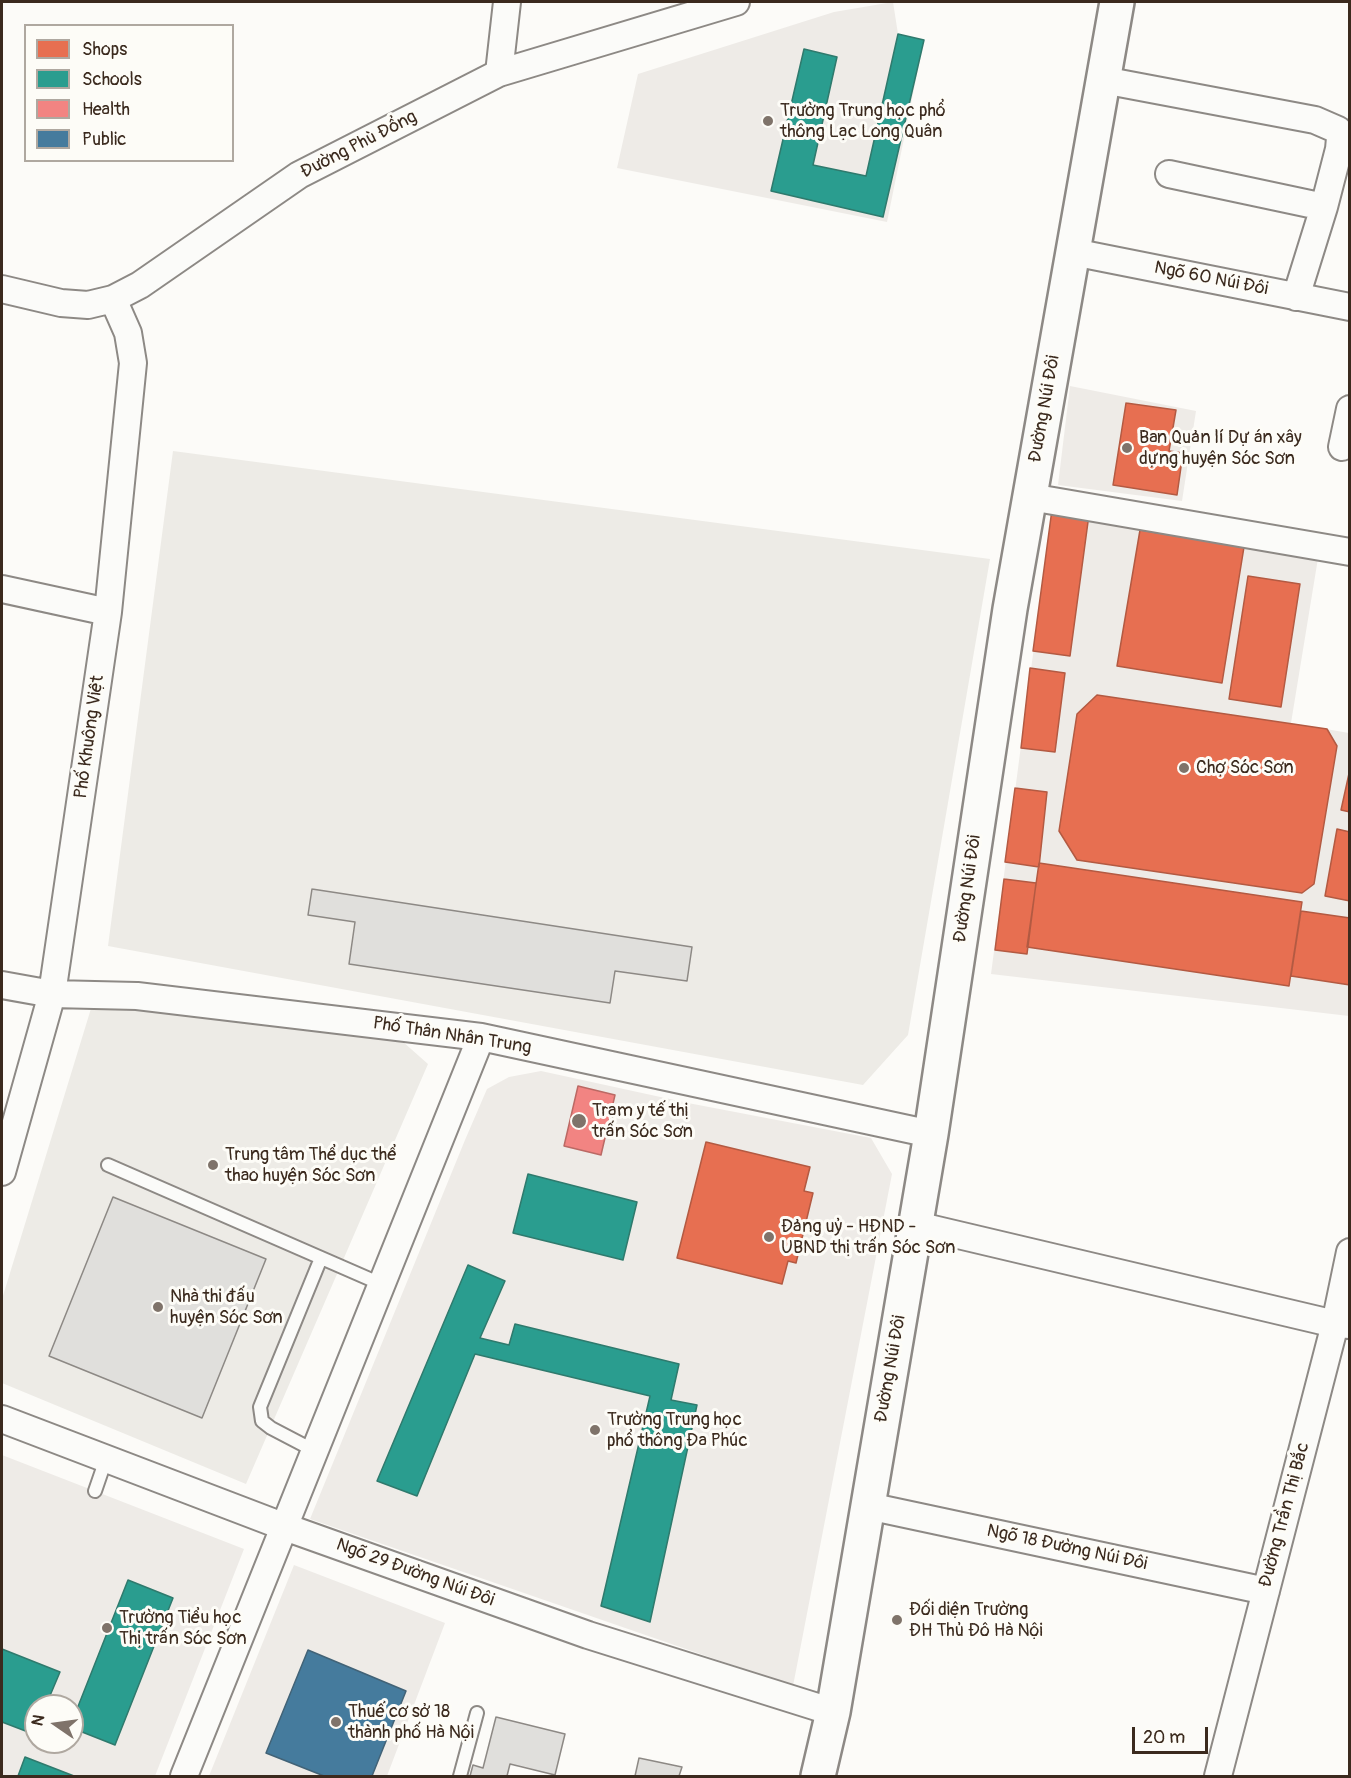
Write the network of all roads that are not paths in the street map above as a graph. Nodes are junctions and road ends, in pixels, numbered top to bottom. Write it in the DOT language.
graph roads {
  1 [pos="507,2"];
  2 [pos="736,2"];
  3 [pos="1117,2"];
  4 [pos="499,73"];
  5 [pos="1103,80"];
  6 [pos="1169,174"];
  7 [pos="1324,207"];
  8 [pos="1073,252"];
  9 [pos="2,289"];
  10 [pos="1296,297"];
  11 [pos="112,299"];
  12 [pos="1350,307"];
  13 [pos="1350,409"];
  14 [pos="1342,447"];
  15 [pos="1030,497"];
  16 [pos="1350,552"];
  17 [pos="2,590"];
  18 [pos="108,612"];
  19 [pos="2,984"];
  20 [pos="52,994"];
  21 [pos="481,1037"];
  22 [pos="932,1134"];
  23 [pos="108,1164"];
  24 [pos="2,1172"];
  25 [pos="916,1225"];
  26 [pos="1350,1252"];
  27 [pos="321,1258"];
  28 [pos="381,1284"];
  29 [pos="1342,1324"];
  30 [pos="2,1419"];
  31 [pos="315,1451"];
  32 [pos="106,1459"];
  33 [pos="95,1491"];
  34 [pos="868,1506"];
  35 [pos="285,1527"];
  36 [pos="1266,1591"];
  37 [pos="833,1712"];
  38 [pos="477,1713"];
  39 [pos="184,1776"];
  40 [pos="460,1776"];
  41 [pos="818,1776"];
  42 [pos="1218,1776"];
  1 -- 4 [label="street"];
  2 -- 4 [label="street, Đường Phù Đổng"];
  3 -- 5 [label="main road, Đường Núi Đôi"];
  4 -- 11 [label="street, Đường Phù Đổng"];
  5 -- 7 [label="street"];
  5 -- 8 [label="main road, Đường Núi Đôi"];
  6 -- 7 [label="street"];
  7 -- 10 [label="street"];
  8 -- 10 [label="street, Ngõ 60 Núi Đôi"];
  8 -- 15 [label="main road, Đường Núi Đôi"];
  9 -- 11 [label="street, Đường Phù Đổng"];
  10 -- 12 [label="street, Ngõ 60 Núi Đôi"];
  11 -- 18 [label="street, Phố Khuông Việt"];
  13 -- 14 [label="street"];
  15 -- 16 [label="street"];
  15 -- 22 [label="main road, Đường Núi Đôi"];
  17 -- 18 [label="street"];
  18 -- 20 [label="street, Phố Khuông Việt"];
  19 -- 20 [label="street, Phố Thân Nhân Trung"];
  20 -- 21 [label="street, Phố Thân Nhân Trung"];
  20 -- 24 [label="street, Phố Khuông Việt"];
  21 -- 22 [label="street, Phố Thân Nhân Trung"];
  21 -- 28 [label="street"];
  22 -- 25 [label="main road, Đường Núi Đôi"];
  23 -- 27 [label="lane"];
  25 -- 29 [label="street"];
  25 -- 34 [label="main road, Đường Núi Đôi"];
  26 -- 29 [label="street, Đường Trần Thị Bắc"];
  27 -- 28 [label="lane"];
  27 -- 31 [label="lane"];
  28 -- 31 [label="street"];
  29 -- 36 [label="street, Đường Trần Thị Bắc"];
  30 -- 32 [label="street, Ngõ 29 Đường Núi Đôi"];
  31 -- 35 [label="street"];
  32 -- 33 [label="lane"];
  32 -- 35 [label="street, Ngõ 29 Đường Núi Đôi"];
  34 -- 36 [label="street, Ngõ 18 Đường Núi Đôi"];
  34 -- 37 [label="main road, Đường Núi Đôi"];
  35 -- 37 [label="street, Ngõ 29 Đường Núi Đôi"];
  35 -- 39 [label="street"];
  36 -- 42 [label="street, Đường Trần Thị Bắc"];
  37 -- 41 [label="main road, Đường Núi Đôi"];
  38 -- 40 [label="lane"];
}
